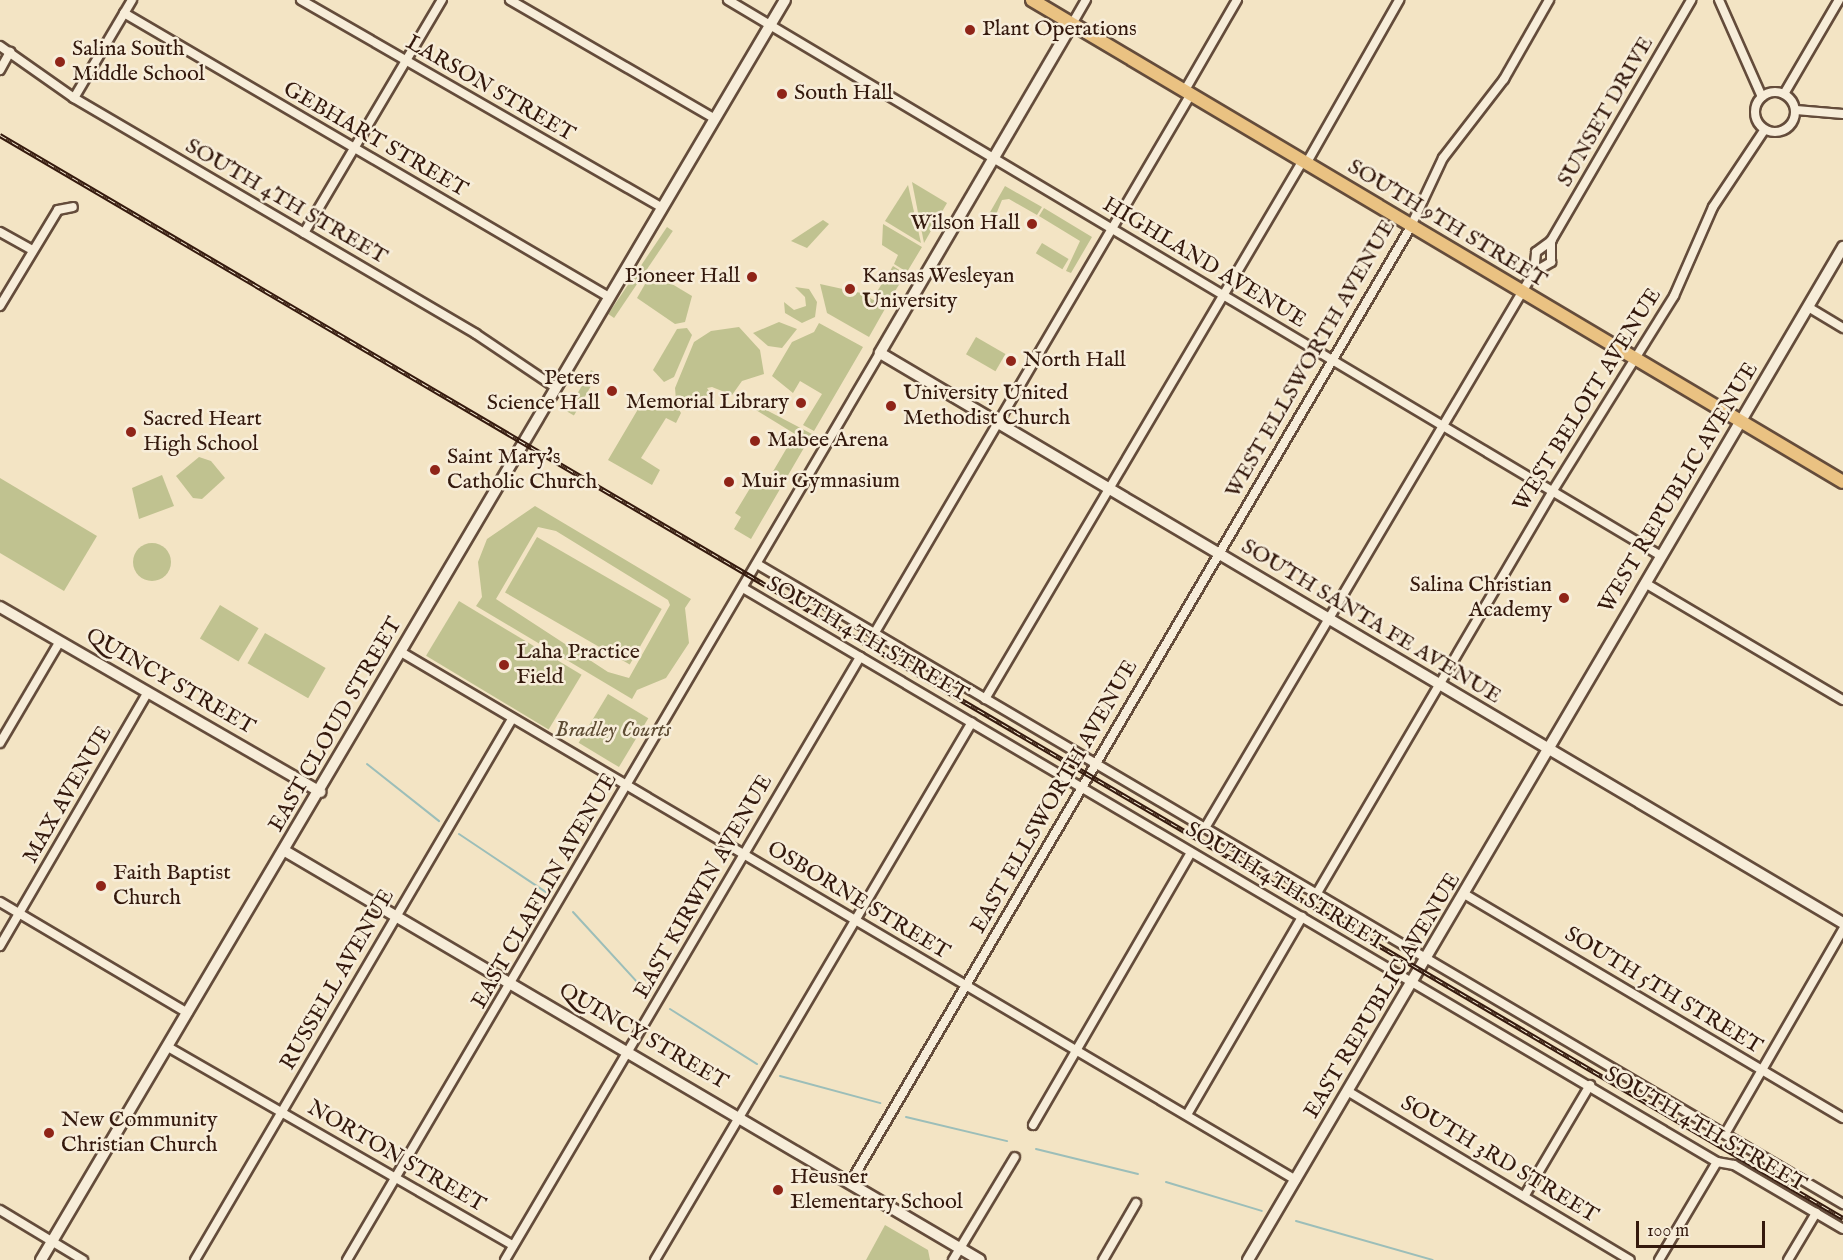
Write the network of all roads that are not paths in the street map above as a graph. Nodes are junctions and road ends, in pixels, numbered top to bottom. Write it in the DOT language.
graph roads {
  1 [pos="132,0"];
  2 [pos="301,0"];
  3 [pos="442,0"];
  4 [pos="510,0"];
  5 [pos="728,0"];
  6 [pos="785,0"];
  7 [pos="1032,0"];
  8 [pos="1086,0"];
  9 [pos="1237,0"];
  10 [pos="1399,0"];
  11 [pos="1549,0"];
  12 [pos="1691,0"];
  13 [pos="1719,0"];
  14 [pos="1839,0"];
  15 [pos="124,14"];
  16 [pos="771,24"];
  17 [pos="1072,24"];
  18 [pos="0,46"];
  19 [pos="10,52"];
  20 [pos="406,62"];
  21 [pos="0,70"];
  22 [pos="1188,92"];
  23 [pos="1784,94"];
  24 [pos="1762,97"];
  25 [pos="74,98"];
  26 [pos="1796,110"];
  27 [pos="1843,114"];
  28 [pos="715,119"];
  29 [pos="1763,132"];
  30 [pos="354,148"];
  31 [pos="993,158"];
  32 [pos="1304,163"];
  33 [pos="73,207"];
  34 [pos="662,208"];
  35 [pos="1410,228"];
  36 [pos="1112,229"];
  37 [pos="0,232"];
  38 [pos="304,233"];
  39 [pos="1551,242"];
  40 [pos="1843,247"];
  41 [pos="32,250"];
  42 [pos="1534,272"];
  43 [pos="1521,293"];
  44 [pos="1223,295"];
  45 [pos="609,297"];
  46 [pos="0,306"];
  47 [pos="1808,308"];
  48 [pos="1843,328"];
  49 [pos="880,353"];
  50 [pos="1632,358"];
  51 [pos="1331,360"];
  52 [pos="555,387"];
  53 [pos="998,422"];
  54 [pos="1741,422"];
  55 [pos="1442,426"];
  56 [pos="1843,482"];
  57 [pos="1108,488"];
  58 [pos="1552,492"];
  59 [pos="1217,554"];
  60 [pos="1661,556"];
  61 [pos="757,564"];
  62 [pos="1645,583"];
  63 [pos="743,588"];
  64 [pos="0,607"];
  65 [pos="1328,620"];
  66 [pos="874,634"];
  67 [pos="60,641"];
  68 [pos="401,652"];
  69 [pos="860,657"];
  70 [pos="1438,684"];
  71 [pos="148,693"];
  72 [pos="985,699"];
  73 [pos="1843,699"];
  74 [pos="512,719"];
  75 [pos="972,722"];
  76 [pos="0,743"];
  77 [pos="1548,749"];
  78 [pos="1095,763"];
  79 [pos="628,786"];
  80 [pos="1081,788"];
  81 [pos="320,792"];
  82 [pos="1205,828"];
  83 [pos="285,851"];
  84 [pos="1191,852"];
  85 [pos="744,854"];
  86 [pos="1317,893"];
  87 [pos="1466,895"];
  88 [pos="0,902"];
  89 [pos="19,914"];
  90 [pos="397,915"];
  91 [pos="1302,917"];
  92 [pos="855,921"];
  93 [pos="1843,923"];
  94 [pos="1843,930"];
  95 [pos="0,946"];
  96 [pos="1429,958"];
  97 [pos="513,983"];
  98 [pos="1414,983"];
  99 [pos="965,986"];
  100 [pos="188,1013"];
  101 [pos="168,1047"];
  102 [pos="1077,1047"];
  103 [pos="628,1051"];
  104 [pos="1762,1070"];
  105 [pos="1590,1085"];
  106 [pos="1350,1092"];
  107 [pos="282,1113"];
  108 [pos="1188,1113"];
  109 [pos="739,1116"];
  110 [pos="1843,1118"];
  111 [pos="1033,1125"];
  112 [pos="1725,1134"];
  113 [pos="1015,1157"];
  114 [pos="1718,1162"];
  115 [pos="396,1178"];
  116 [pos="1296,1180"];
  117 [pos="850,1183"];
  118 [pos="1525,1195"];
  119 [pos="1136,1203"];
  120 [pos="1843,1204"];
  121 [pos="0,1210"];
  122 [pos="1816,1213"];
  123 [pos="1843,1229"];
  124 [pos="52,1242"];
  125 [pos="513,1245"];
  126 [pos="959,1249"];
  127 [pos="41,1260"];
  128 [pos="83,1260"];
  129 [pos="195,1260"];
  130 [pos="347,1260"];
  131 [pos="506,1260"];
  132 [pos="656,1260"];
  133 [pos="953,1260"];
  134 [pos="980,1260"];
  135 [pos="1103,1260"];
  136 [pos="1248,1260"];
  137 [pos="1630,1260"];
  138 [pos="1659,1260"];
  139 [pos="1788,1260"];
  1 -- 15 [label="street"];
  2 -- 20 [label="street, LARSON STREET"];
  3 -- 20 [label="street"];
  4 -- 28 [label="street"];
  5 -- 16 [label="street, HIGHLAND AVENUE"];
  6 -- 16 [label="main road, EAST CLOUD STREET"];
  7 -- 17 [label="main road, SOUTH 9TH STREET"];
  8 -- 17 [label="street"];
  9 -- 22 [label="street"];
  10 -- 32 [label="street"];
  11 -- 35 [label="street, WEST ELLSWORTH AVENUE"];
  12 -- 39 [label="street, SUNSET DRIVE"];
  13 -- 24 [label="street"];
  14 -- 23 [label="street"];
  15 -- 25 [label="street"];
  15 -- 30 [label="street, GEBHART STREET"];
  16 -- 28 [label="main road, EAST CLOUD STREET"];
  16 -- 31 [label="street, HIGHLAND AVENUE"];
  17 -- 22 [label="main road, SOUTH 9TH STREET"];
  17 -- 31 [label="main road"];
  18 -- 19 [label="street, SOUTH 4TH STREET"];
  19 -- 21 [label="street"];
  19 -- 25 [label="street, SOUTH 4TH STREET"];
  20 -- 30 [label="street"];
  20 -- 34 [label="street, LARSON STREET"];
  22 -- 32 [label="main road, SOUTH 9TH STREET"];
  22 -- 36 [label="street"];
  23 -- 24 [label="street"];
  23 -- 26 [label="street"];
  24 -- 29 [label="street"];
  25 -- 38 [label="street, SOUTH 4TH STREET"];
  26 -- 27 [label="street"];
  26 -- 29 [label="street"];
  28 -- 34 [label="main road, EAST CLOUD STREET"];
  29 -- 50 [label="street, WEST BELOIT AVENUE"];
  30 -- 38 [label="street"];
  30 -- 45 [label="street, GEBHART STREET"];
  31 -- 36 [label="street, HIGHLAND AVENUE"];
  31 -- 49 [label="main road"];
  32 -- 35 [label="main road, SOUTH 9TH STREET"];
  32 -- 44 [label="street"];
  33 -- 41 [label="street"];
  34 -- 45 [label="main road, EAST CLOUD STREET"];
  35 -- 43 [label="main road, SOUTH 9TH STREET"];
  35 -- 51 [label="street, WEST ELLSWORTH AVENUE"];
  36 -- 44 [label="street, HIGHLAND AVENUE"];
  36 -- 53 [label="street"];
  37 -- 41 [label="street"];
  38 -- 52 [label="street, SOUTH 4TH STREET"];
  39 -- 42 [label="street, SUNSET DRIVE"];
  39 -- 42 [label="street, SUNSET DRIVE"];
  40 -- 47 [label="main road, WEST REPUBLIC AVENUE"];
  41 -- 46 [label="street"];
  42 -- 43 [label="street, SUNSET DRIVE"];
  43 -- 50 [label="main road, SOUTH 9TH STREET"];
  43 -- 55 [label="street, SUNSET DRIVE"];
  44 -- 51 [label="street, HIGHLAND AVENUE"];
  44 -- 57 [label="street"];
  45 -- 52 [label="main road, EAST CLOUD STREET"];
  47 -- 48 [label="street"];
  47 -- 54 [label="main road, WEST REPUBLIC AVENUE"];
  49 -- 53 [label="main road, SOUTH SANTA FE AVENUE"];
  49 -- 61 [label="street, EAST CLAFLIN AVENUE"];
  50 -- 54 [label="main road, SOUTH 9TH STREET"];
  50 -- 58 [label="street, WEST BELOIT AVENUE"];
  51 -- 55 [label="street, HIGHLAND AVENUE"];
  51 -- 59 [label="street, WEST ELLSWORTH AVENUE"];
  52 -- 68 [label="main road, EAST CLOUD STREET"];
  53 -- 57 [label="main road, SOUTH SANTA FE AVENUE"];
  53 -- 66 [label="street"];
  54 -- 56 [label="main road, SOUTH 9TH STREET"];
  54 -- 60 [label="main road, WEST REPUBLIC AVENUE"];
  55 -- 58 [label="street, HIGHLAND AVENUE"];
  55 -- 65 [label="street, SUNSET DRIVE"];
  57 -- 59 [label="main road, SOUTH SANTA FE AVENUE"];
  57 -- 72 [label="street"];
  58 -- 60 [label="street, HIGHLAND AVENUE"];
  58 -- 70 [label="street, WEST BELOIT AVENUE"];
  59 -- 65 [label="main road, SOUTH SANTA FE AVENUE"];
  59 -- 78 [label="street, EAST ELLSWORTH AVENUE"];
  60 -- 62 [label="main road, WEST REPUBLIC AVENUE"];
  61 -- 63 [label="street, EAST CLAFLIN AVENUE"];
  61 -- 66 [label="street, SOUTH 4TH STREET"];
  62 -- 73 [label="street"];
  62 -- 77 [label="main road, WEST REPUBLIC AVENUE"];
  63 -- 69 [label="street, SOUTH 4TH STREET"];
  63 -- 79 [label="street, EAST CLAFLIN AVENUE"];
  64 -- 67 [label="main road, QUINCY STREET"];
  65 -- 70 [label="main road, SOUTH SANTA FE AVENUE"];
  65 -- 82 [label="street, SUNSET DRIVE"];
  66 -- 72 [label="street, SOUTH 4TH STREET"];
  67 -- 71 [label="main road, QUINCY STREET"];
  67 -- 76 [label="street"];
  68 -- 74 [label="street, OSBORNE STREET"];
  68 -- 81 [label="main road, EAST CLOUD STREET"];
  69 -- 75 [label="street, SOUTH 4TH STREET"];
  69 -- 85 [label="street, EAST KIRWIN AVENUE"];
  70 -- 77 [label="main road, SOUTH SANTA FE AVENUE"];
  70 -- 86 [label="street, WEST BELOIT AVENUE"];
  71 -- 81 [label="main road, QUINCY STREET"];
  71 -- 89 [label="street, MAX AVENUE"];
  72 -- 78 [label="street, SOUTH 4TH STREET"];
  74 -- 79 [label="street, OSBORNE STREET"];
  74 -- 90 [label="street, RUSSELL AVENUE"];
  75 -- 80 [label="street, SOUTH 4TH STREET"];
  75 -- 92 [label="street"];
  77 -- 87 [label="main road, EAST REPUBLIC AVENUE"];
  77 -- 93 [label="main road, SOUTH SANTA FE AVENUE"];
  78 -- 80 [label="street, EAST ELLSWORTH AVENUE"];
  78 -- 82 [label="street, SOUTH 4TH STREET"];
  79 -- 85 [label="street, OSBORNE STREET"];
  79 -- 97 [label="street, EAST CLAFLIN AVENUE"];
  80 -- 84 [label="street, SOUTH 4TH STREET"];
  80 -- 99 [label="street, EAST ELLSWORTH AVENUE"];
  81 -- 83 [label="main road, EAST CLOUD STREET"];
  82 -- 86 [label="street, SOUTH 4TH STREET"];
  83 -- 90 [label="main road, QUINCY STREET"];
  83 -- 100 [label="main road, EAST CLOUD STREET"];
  84 -- 91 [label="street, SOUTH 4TH STREET"];
  84 -- 102 [label="street"];
  85 -- 92 [label="street, OSBORNE STREET"];
  85 -- 103 [label="street, EAST KIRWIN AVENUE"];
  86 -- 96 [label="street, SOUTH 4TH STREET"];
  87 -- 96 [label="main road, EAST REPUBLIC AVENUE"];
  87 -- 104 [label="street, SOUTH 5TH STREET"];
  88 -- 89 [label="street"];
  89 -- 95 [label="street, MAX AVENUE"];
  89 -- 100 [label="street"];
  90 -- 97 [label="main road, QUINCY STREET"];
  90 -- 107 [label="street, RUSSELL AVENUE"];
  91 -- 98 [label="street, SOUTH 4TH STREET"];
  91 -- 108 [label="street"];
  92 -- 99 [label="street, OSBORNE STREET"];
  92 -- 109 [label="street"];
  94 -- 104 [label="street"];
  96 -- 98 [label="main road, EAST REPUBLIC AVENUE"];
  96 -- 112 [label="street, SOUTH 4TH STREET"];
  97 -- 103 [label="main road, QUINCY STREET"];
  97 -- 115 [label="street, EAST CLAFLIN AVENUE"];
  98 -- 105 [label="street, SOUTH 4TH STREET"];
  98 -- 106 [label="main road, EAST REPUBLIC AVENUE"];
  99 -- 102 [label="street, OSBORNE STREET"];
  99 -- 117 [label="street, EAST ELLSWORTH AVENUE"];
  100 -- 101 [label="main road, EAST CLOUD STREET"];
  101 -- 107 [label="street, NORTON STREET"];
  101 -- 124 [label="main road, EAST CLOUD STREET"];
  102 -- 108 [label="street, OSBORNE STREET"];
  102 -- 111 [label="street"];
  103 -- 109 [label="main road, QUINCY STREET"];
  103 -- 125 [label="street, EAST KIRWIN AVENUE"];
  104 -- 110 [label="street, SOUTH 5TH STREET"];
  104 -- 112 [label="street"];
  105 -- 114 [label="street, SOUTH 4TH STREET"];
  105 -- 118 [label="street"];
  106 -- 116 [label="main road, EAST REPUBLIC AVENUE"];
  106 -- 118 [label="street, SOUTH 3RD STREET"];
  107 -- 115 [label="street, NORTON STREET"];
  107 -- 129 [label="street, RUSSELL AVENUE"];
  108 -- 116 [label="street, OSBORNE STREET"];
  109 -- 117 [label="main road, QUINCY STREET"];
  109 -- 132 [label="street"];
  112 -- 120 [label="street, SOUTH 4TH STREET"];
  113 -- 126 [label="street"];
  114 -- 122 [label="street, SOUTH 4TH STREET"];
  114 -- 138 [label="street"];
  115 -- 125 [label="street, NORTON STREET"];
  115 -- 130 [label="street, EAST CLAFLIN AVENUE"];
  116 -- 136 [label="main road, EAST REPUBLIC AVENUE"];
  117 -- 126 [label="main road, QUINCY STREET"];
  118 -- 137 [label="street, SOUTH 3RD STREET"];
  119 -- 135 [label="street"];
  121 -- 124 [label="street"];
  122 -- 123 [label="street, SOUTH 4TH STREET"];
  122 -- 139 [label="street"];
  124 -- 127 [label="main road, EAST CLOUD STREET"];
  124 -- 128 [label="street"];
  125 -- 131 [label="street, EAST KIRWIN AVENUE"];
  126 -- 133 [label="street"];
  126 -- 134 [label="main road, QUINCY STREET"];
}
